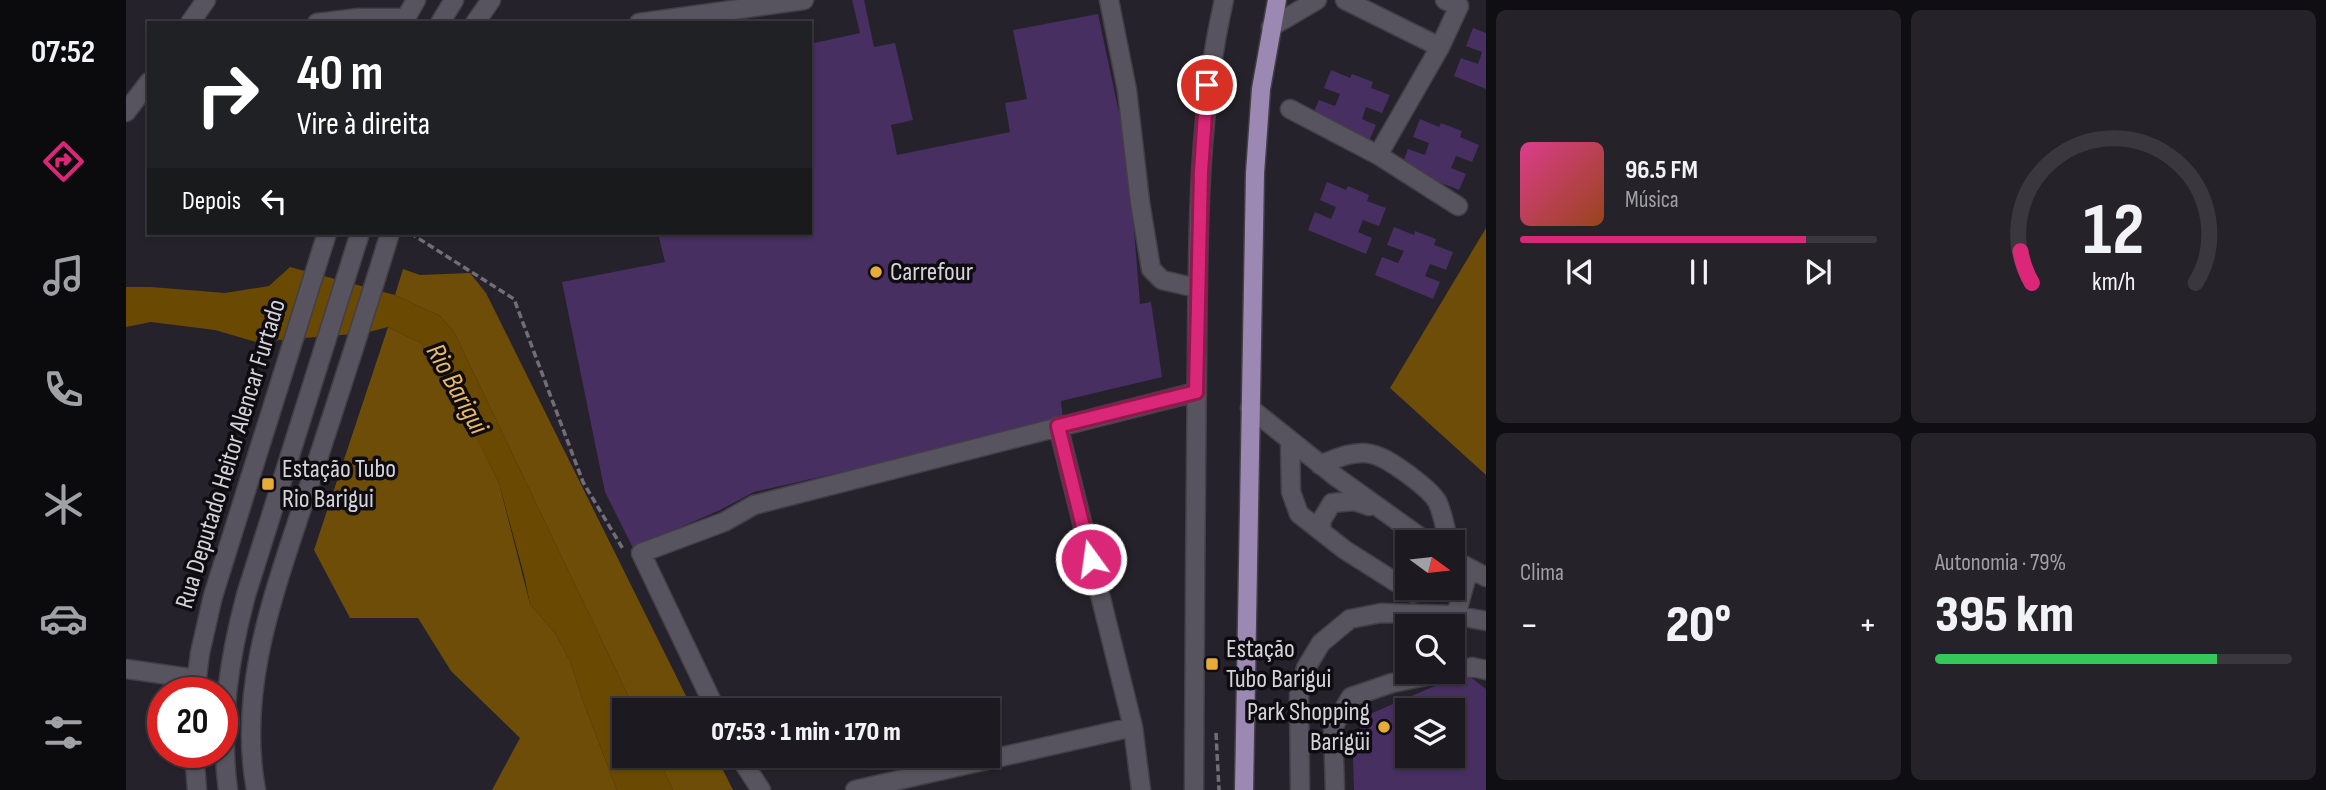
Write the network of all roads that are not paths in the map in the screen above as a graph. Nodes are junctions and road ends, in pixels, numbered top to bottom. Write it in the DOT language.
graph roads {
  1 [pos="206,0"];
  2 [pos="416,0"];
  3 [pos="454,0"];
  4 [pos="491,0"];
  5 [pos="804,0"];
  6 [pos="1109,0"];
  7 [pos="1224,0"];
  8 [pos="1277,0"];
  9 [pos="1317,0"];
  10 [pos="1345,0"];
  11 [pos="1445,0"];
  12 [pos="191,21"];
  13 [pos="326,21"];
  14 [pos="405,21"];
  15 [pos="441,21"];
  16 [pos="476,21"];
  17 [pos="653,21"];
  18 [pos="1271,27"];
  19 [pos="1440,47"];
  20 [pos="147,85"];
  21 [pos="1290,109"];
  22 [pos="126,112"];
  23 [pos="1378,155"];
  24 [pos="1458,206"];
  25 [pos="326,235"];
  26 [pos="359,237"];
  27 [pos="388,241"];
  28 [pos="1198,288"];
  29 [pos="1196,392"];
  30 [pos="1250,408"];
  31 [pos="1058,426"];
  32 [pos="1290,441"];
  33 [pos="1320,465"];
  34 [pos="1379,509"];
  35 [pos="1410,530"];
  36 [pos="1446,530"];
  37 [pos="1322,532"];
  38 [pos="1465,563"];
  39 [pos="1486,577"];
  40 [pos="1395,579"];
  41 [pos="1395,616"];
  42 [pos="1465,617"];
  43 [pos="1484,622"];
  44 [pos="1465,668"];
  45 [pos="126,669"];
  46 [pos="1486,670"];
  47 [pos="158,677"];
  48 [pos="197,677"];
  49 [pos="1395,682"];
  50 [pos="710,698"];
  51 [pos="1132,727"];
  52 [pos="195,768"];
  53 [pos="747,768"];
  54 [pos="197,790"];
  55 [pos="229,790"];
  56 [pos="256,790"];
  57 [pos="761,790"];
  58 [pos="855,790"];
  59 [pos="1141,790"];
  60 [pos="1195,790"];
  61 [pos="1244,790"];
  62 [pos="1300,790"];
  63 [pos="1335,790"];
  1 -- 12 [label="street"];
  2 -- 14 [label="street"];
  3 -- 15 [label="street"];
  4 -- 16 [label="street"];
  5 -- 17 [label="street"];
  6 -- 28 [label="street"];
  7 -- 28 [label="street"];
  8 -- 18 [label="main road"];
  9 -- 18 [label="street"];
  10 -- 19 [label="street"];
  11 -- 19 [label="street"];
  13 -- 14 [label="street"];
  18 -- 30 [label="main road"];
  19 -- 23 [label="street"];
  20 -- 22 [label="street"];
  21 -- 23 [label="street"];
  23 -- 24 [label="street"];
  25 -- 48 [label="street, Rua Deputado Heitor Alencar Furtado"];
  26 -- 55 [label="street"];
  27 -- 56 [label="street"];
  28 -- 29 [label="street"];
  29 -- 31 [label="street"];
  29 -- 60 [label="street"];
  30 -- 32 [label="street"];
  30 -- 61 [label="main road"];
  31 -- 50 [label="street"];
  31 -- 51 [label="street"];
  32 -- 33 [label="street"];
  32 -- 37 [label="street"];
  33 -- 34 [label="street"];
  33 -- 36 [label="street"];
  34 -- 35 [label="street"];
  34 -- 37 [label="street"];
  37 -- 40 [label="street"];
  38 -- 39 [label="street"];
  41 -- 62 [label="street"];
  42 -- 43 [label="street"];
  44 -- 46 [label="street"];
  45 -- 47 [label="street"];
  49 -- 63 [label="street"];
  51 -- 58 [label="street"];
  51 -- 59 [label="street"];
  52 -- 54 [label="street"];
  53 -- 57 [label="street"];
}
